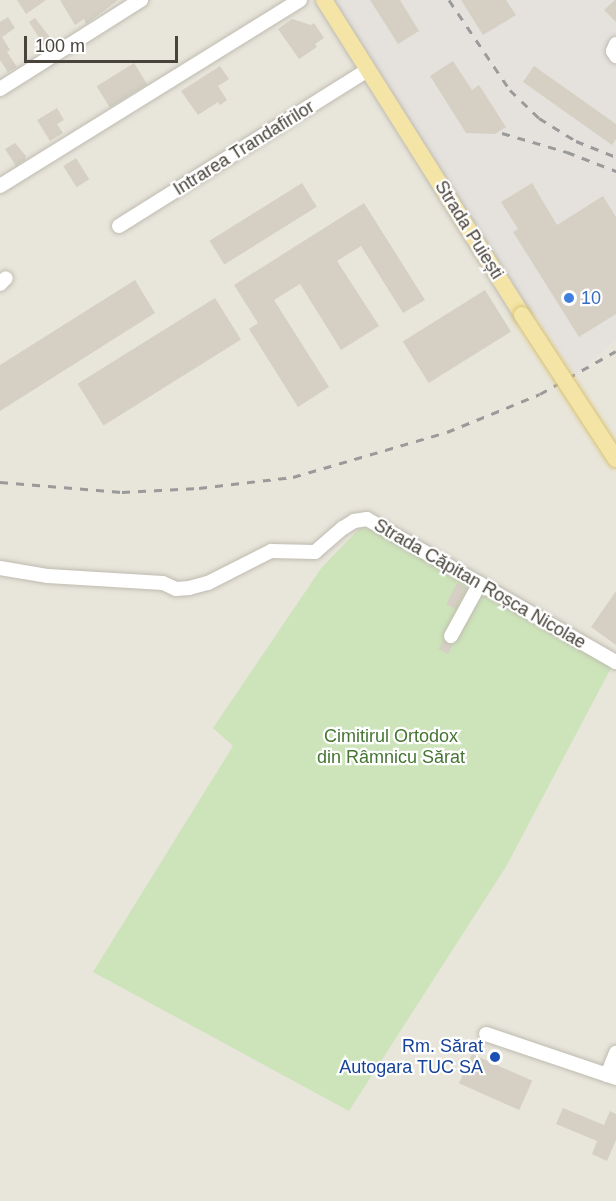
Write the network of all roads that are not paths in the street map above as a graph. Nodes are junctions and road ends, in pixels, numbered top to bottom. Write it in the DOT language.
graph roads {
  1 [pos="141,0"];
  2 [pos="300,0"];
  3 [pos="324,0"];
  4 [pos="616,44"];
  5 [pos="616,56"];
  6 [pos="368,70"];
  7 [pos="0,89"];
  8 [pos="0,186"];
  9 [pos="119,226"];
  10 [pos="616,459"];
  11 [pos="0,568"];
  12 [pos="480,583"];
  13 [pos="451,636"];
  14 [pos="616,662"];
  15 [pos="486,1034"];
  16 [pos="616,1053"];
  17 [pos="611,1076"];
  1 -- 7 [label="street"];
  2 -- 8 [label="street"];
  3 -- 6 [label="main road, Strada Puiești"];
  4 -- 5 [label="street"];
  6 -- 9 [label="street, Intrarea Trandafirilor"];
  6 -- 10 [label="main road, Strada Puiești, bridge"];
  11 -- 12 [label="street, Strada Căpitan Roșca Nicolae"];
  12 -- 13 [label="street"];
  12 -- 14 [label="street, Strada Căpitan Roșca Nicolae"];
  15 -- 17 [label="street"];
  16 -- 17 [label="street"];
}
